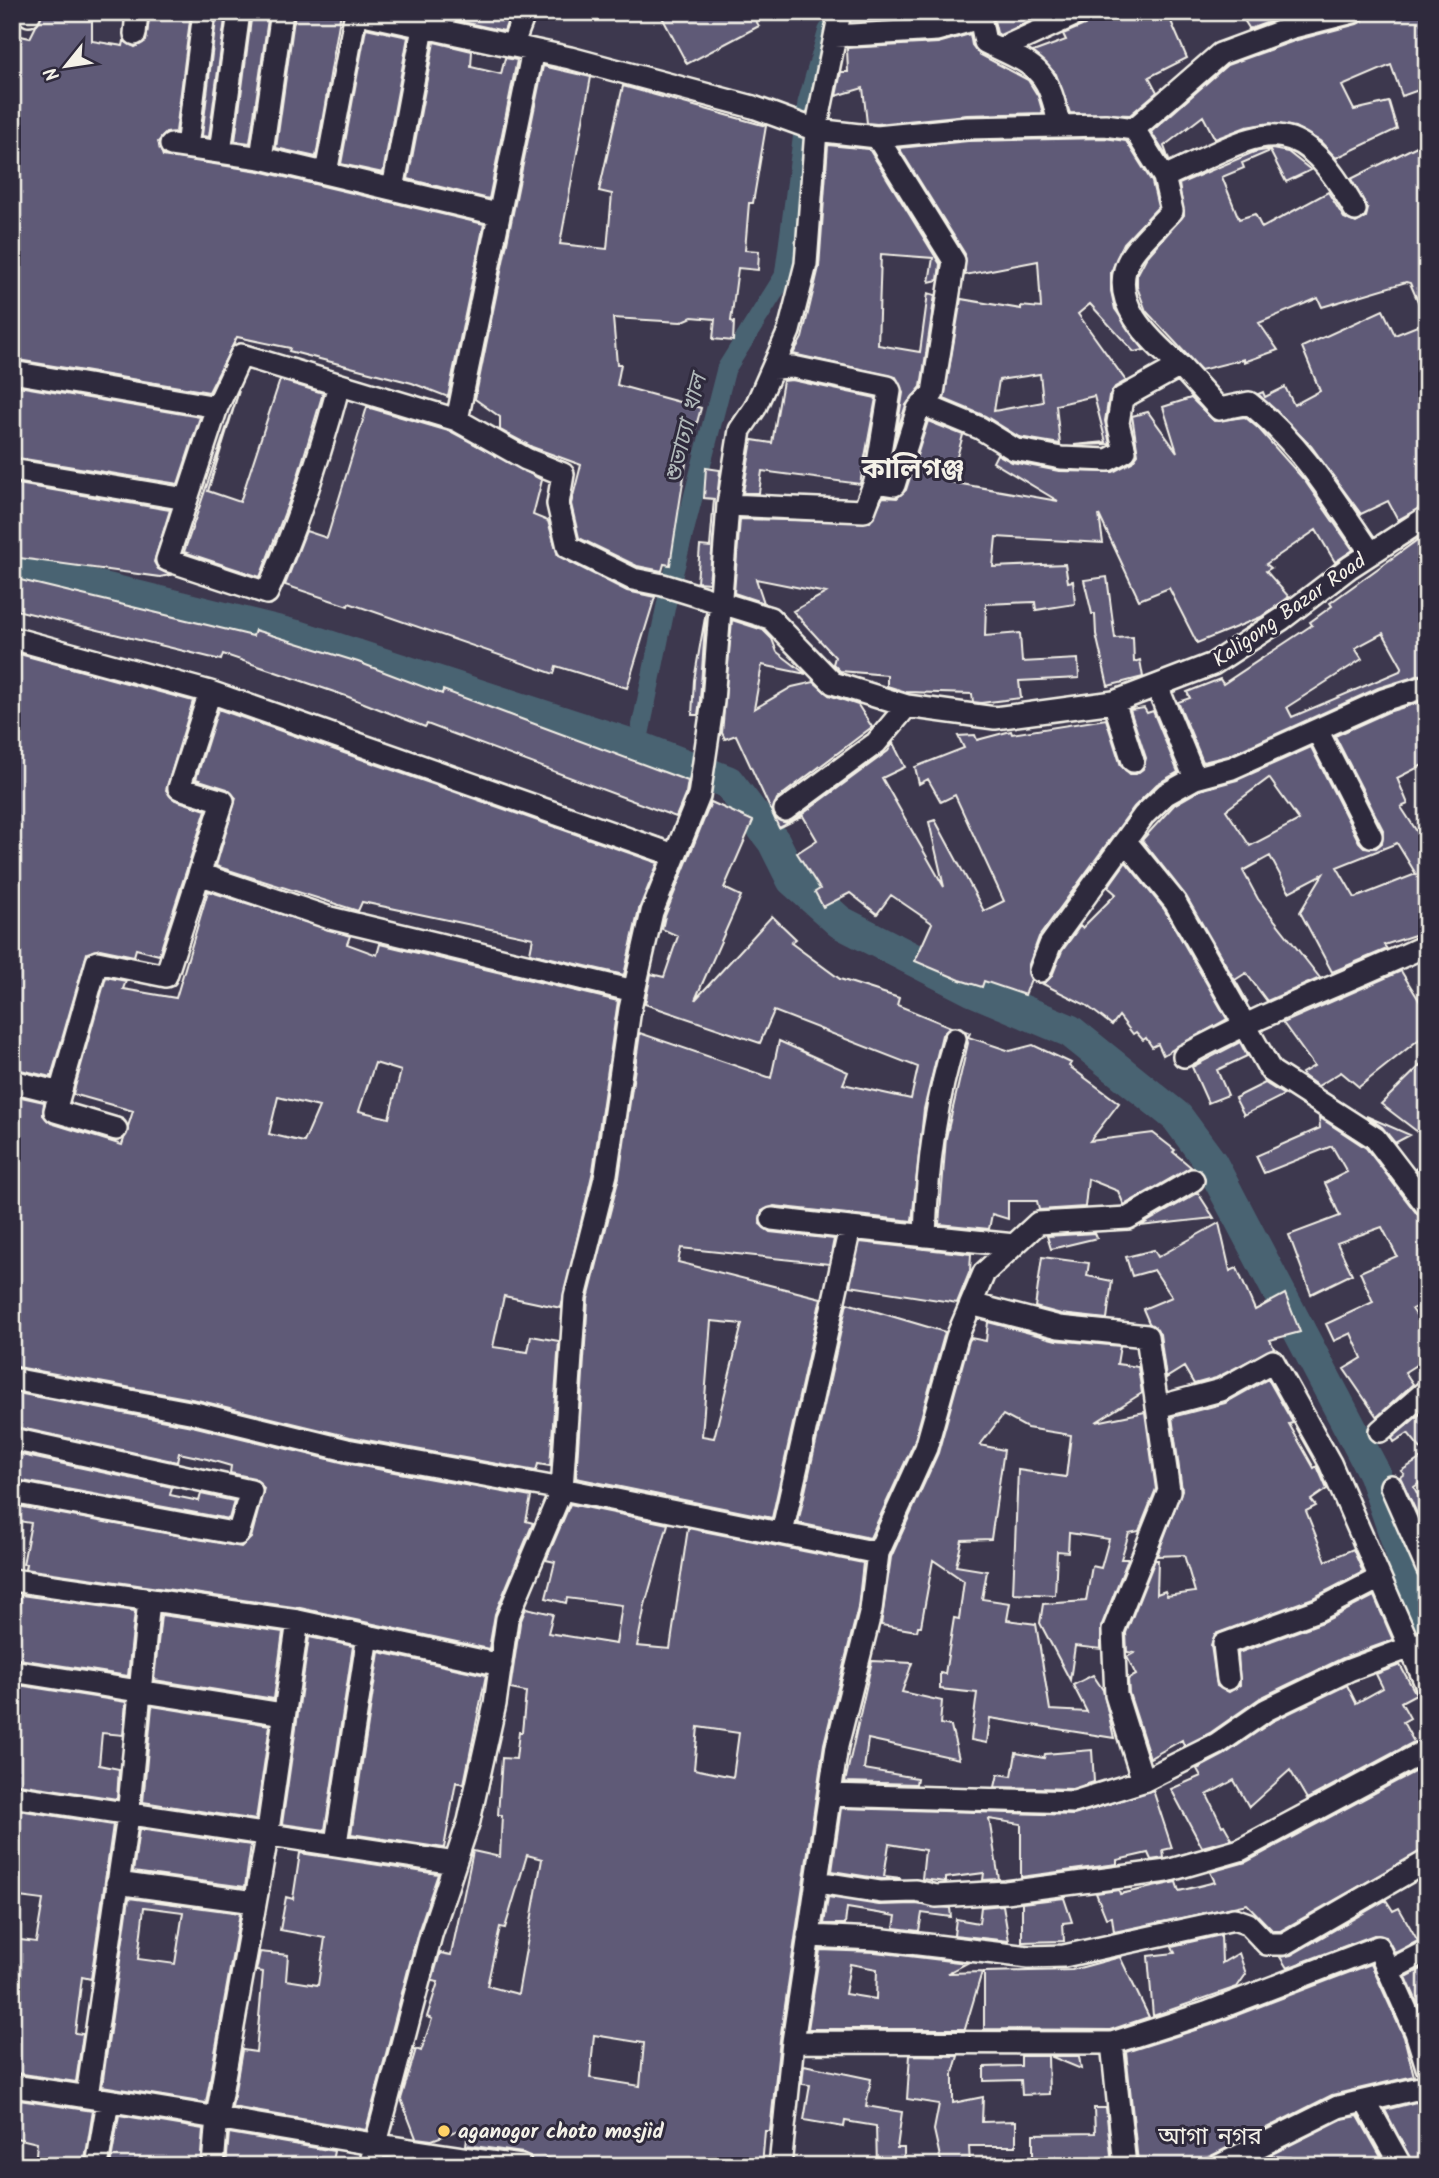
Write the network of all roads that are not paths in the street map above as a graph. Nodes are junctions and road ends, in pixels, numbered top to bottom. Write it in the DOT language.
graph roads {
  1 [pos="137,12"];
  2 [pos="204,12"];
  3 [pos="239,12"];
  4 [pos="282,12"];
  5 [pos="355,12"];
  6 [pos="525,12"];
  7 [pos="840,12"];
  8 [pos="1081,12"];
  9 [pos="1353,12"];
  10 [pos="979,15"];
  11 [pos="1291,20"];
  12 [pos="434,24"];
  13 [pos="135,34"];
  14 [pos="835,36"];
  15 [pos="993,45"];
  16 [pos="523,48"];
  17 [pos="1059,126"];
  18 [pos="1134,129"];
  19 [pos="816,130"];
  20 [pos="877,137"];
  21 [pos="220,152"];
  22 [pos="261,158"];
  23 [pos="326,173"];
  24 [pos="1164,177"];
  25 [pos="393,189"];
  26 [pos="1355,210"];
  27 [pos="497,214"];
  28 [pos="1180,366"];
  29 [pos="773,368"];
  30 [pos="12,372"];
  31 [pos="339,385"];
  32 [pos="922,404"];
  33 [pos="218,407"];
  34 [pos="457,420"];
  35 [pos="12,470"];
  36 [pos="875,482"];
  37 [pos="186,499"];
  38 [pos="728,505"];
  39 [pos="1427,517"];
  40 [pos="1371,553"];
  41 [pos="720,602"];
  42 [pos="12,639"];
  43 [pos="1157,686"];
  44 [pos="1427,686"];
  45 [pos="210,692"];
  46 [pos="1114,702"];
  47 [pos="907,706"];
  48 [pos="1317,730"];
  49 [pos="1133,761"];
  50 [pos="1195,778"];
  51 [pos="785,810"];
  52 [pos="1371,836"];
  53 [pos="1127,843"];
  54 [pos="674,855"];
  55 [pos="200,874"];
  56 [pos="1427,945"];
  57 [pos="1040,971"];
  58 [pos="634,991"];
  59 [pos="1243,1023"];
  60 [pos="955,1040"];
  61 [pos="1184,1056"];
  62 [pos="12,1081"];
  63 [pos="60,1093"];
  64 [pos="116,1129"];
  65 [pos="1193,1180"];
  66 [pos="1427,1206"];
  67 [pos="772,1219"];
  68 [pos="850,1228"];
  69 [pos="925,1236"];
  70 [pos="1014,1245"];
  71 [pos="971,1304"];
  72 [pos="12,1379"];
  73 [pos="1427,1390"];
  74 [pos="1157,1407"];
  75 [pos="1380,1431"];
  76 [pos="12,1439"];
  77 [pos="1391,1486"];
  78 [pos="562,1489"];
  79 [pos="12,1492"];
  80 [pos="782,1533"];
  81 [pos="878,1553"];
  82 [pos="1427,1568"];
  83 [pos="1380,1578"];
  84 [pos="12,1580"];
  85 [pos="149,1600"];
  86 [pos="298,1621"];
  87 [pos="368,1636"];
  88 [pos="1418,1645"];
  89 [pos="501,1665"];
  90 [pos="12,1671"];
  91 [pos="1228,1679"];
  92 [pos="1427,1686"];
  93 [pos="140,1691"];
  94 [pos="283,1714"];
  95 [pos="1427,1751"];
  96 [pos="1143,1781"];
  97 [pos="830,1794"];
  98 [pos="12,1796"];
  99 [pos="128,1815"];
  100 [pos="267,1837"];
  101 [pos="336,1843"];
  102 [pos="1427,1861"];
  103 [pos="454,1863"];
  104 [pos="817,1882"];
  105 [pos="117,1883"];
  106 [pos="254,1902"];
  107 [pos="808,1936"];
  108 [pos="1427,1951"];
  109 [pos="1388,1971"];
  110 [pos="793,2042"];
  111 [pos="1112,2043"];
  112 [pos="1427,2067"];
  113 [pos="12,2086"];
  114 [pos="1427,2095"];
  115 [pos="87,2096"];
  116 [pos="108,2101"];
  117 [pos="1365,2101"];
  118 [pos="217,2116"];
  119 [pos="374,2143"];
  120 [pos="507,2165"];
  121 [pos="97,2166"];
  122 [pos="213,2166"];
  123 [pos="370,2166"];
  124 [pos="780,2166"];
  125 [pos="1125,2166"];
  126 [pos="1219,2166"];
  127 [pos="1401,2166"];
  1 -- 13 [label="street"];
  2 -- 21 [label="street"];
  3 -- 21 [label="street"];
  4 -- 22 [label="street"];
  5 -- 12 [label="street"];
  5 -- 23 [label="street"];
  6 -- 16 [label="street"];
  7 -- 14 [label="street"];
  8 -- 15 [label="street"];
  9 -- 11 [label="street"];
  10 -- 14 [label="street"];
  10 -- 15 [label="street"];
  11 -- 18 [label="street"];
  12 -- 16 [label="street"];
  12 -- 25 [label="street"];
  14 -- 19 [label="street"];
  15 -- 17 [label="street"];
  16 -- 19 [label="street"];
  16 -- 27 [label="street"];
  17 -- 18 [label="street"];
  17 -- 20 [label="street"];
  18 -- 24 [label="street"];
  19 -- 20 [label="street"];
  19 -- 29 [label="street"];
  20 -- 32 [label="street"];
  21 -- 22 [label="street"];
  22 -- 23 [label="street"];
  23 -- 25 [label="street"];
  24 -- 26 [label="street"];
  24 -- 28 [label="street"];
  25 -- 27 [label="street"];
  27 -- 34 [label="street"];
  28 -- 32 [label="street"];
  28 -- 40 [label="street"];
  29 -- 36 [label="street"];
  29 -- 38 [label="street"];
  30 -- 33 [label="street"];
  31 -- 33 [label="street"];
  31 -- 34 [label="street"];
  31 -- 37 [label="street"];
  32 -- 36 [label="street"];
  33 -- 37 [label="street"];
  34 -- 41 [label="street, Kaligong Bazar Road"];
  35 -- 37 [label="street"];
  36 -- 38 [label="street"];
  38 -- 41 [label="street"];
  39 -- 40 [label="street, Kaligong Bazar Road"];
  40 -- 43 [label="street, Kaligong Bazar Road"];
  41 -- 47 [label="street, Kaligong Bazar Road"];
  41 -- 54 [label="street"];
  42 -- 45 [label="street"];
  43 -- 46 [label="street, Kaligong Bazar Road"];
  43 -- 50 [label="street"];
  44 -- 48 [label="street"];
  45 -- 54 [label="street"];
  45 -- 55 [label="street"];
  46 -- 47 [label="street, Kaligong Bazar Road"];
  46 -- 49 [label="street"];
  47 -- 51 [label="street"];
  48 -- 50 [label="street"];
  48 -- 52 [label="street"];
  50 -- 53 [label="street"];
  53 -- 57 [label="street"];
  53 -- 59 [label="street"];
  54 -- 58 [label="street"];
  55 -- 58 [label="street"];
  55 -- 63 [label="street"];
  56 -- 59 [label="street"];
  58 -- 78 [label="street"];
  59 -- 61 [label="street"];
  59 -- 66 [label="street"];
  60 -- 69 [label="street"];
  62 -- 63 [label="street"];
  63 -- 64 [label="street"];
  65 -- 70 [label="street"];
  67 -- 68 [label="street"];
  68 -- 69 [label="street"];
  68 -- 80 [label="street"];
  69 -- 70 [label="street"];
  70 -- 71 [label="street"];
  71 -- 74 [label="street"];
  71 -- 81 [label="street"];
  72 -- 78 [label="street"];
  73 -- 75 [label="street"];
  74 -- 83 [label="street"];
  74 -- 96 [label="street"];
  76 -- 79 [label="street"];
  77 -- 82 [label="street"];
  78 -- 80 [label="street"];
  78 -- 89 [label="street"];
  80 -- 81 [label="street"];
  81 -- 97 [label="street"];
  83 -- 88 [label="street"];
  83 -- 91 [label="street"];
  84 -- 85 [label="street"];
  85 -- 86 [label="street"];
  85 -- 93 [label="street"];
  86 -- 87 [label="street"];
  86 -- 94 [label="street"];
  87 -- 89 [label="street"];
  87 -- 101 [label="street"];
  88 -- 92 [label="street"];
  88 -- 96 [label="street"];
  89 -- 103 [label="street"];
  90 -- 93 [label="street"];
  93 -- 94 [label="street"];
  93 -- 99 [label="street"];
  94 -- 100 [label="street"];
  95 -- 104 [label="street"];
  96 -- 97 [label="street"];
  97 -- 104 [label="street"];
  98 -- 99 [label="street"];
  99 -- 100 [label="street"];
  99 -- 105 [label="street"];
  100 -- 101 [label="street"];
  100 -- 106 [label="street"];
  101 -- 103 [label="street"];
  102 -- 107 [label="street"];
  103 -- 119 [label="street"];
  104 -- 107 [label="street"];
  105 -- 106 [label="street"];
  105 -- 115 [label="street"];
  106 -- 118 [label="street"];
  107 -- 110 [label="street"];
  108 -- 109 [label="street"];
  109 -- 111 [label="street"];
  109 -- 112 [label="street"];
  110 -- 111 [label="street"];
  110 -- 124 [label="street"];
  111 -- 125 [label="street"];
  113 -- 115 [label="street"];
  114 -- 117 [label="street"];
  115 -- 116 [label="street"];
  116 -- 118 [label="street"];
  116 -- 121 [label="street"];
  117 -- 126 [label="street"];
  117 -- 127 [label="street"];
  118 -- 119 [label="street"];
  118 -- 122 [label="street"];
  119 -- 120 [label="street"];
  119 -- 123 [label="street"];
}
